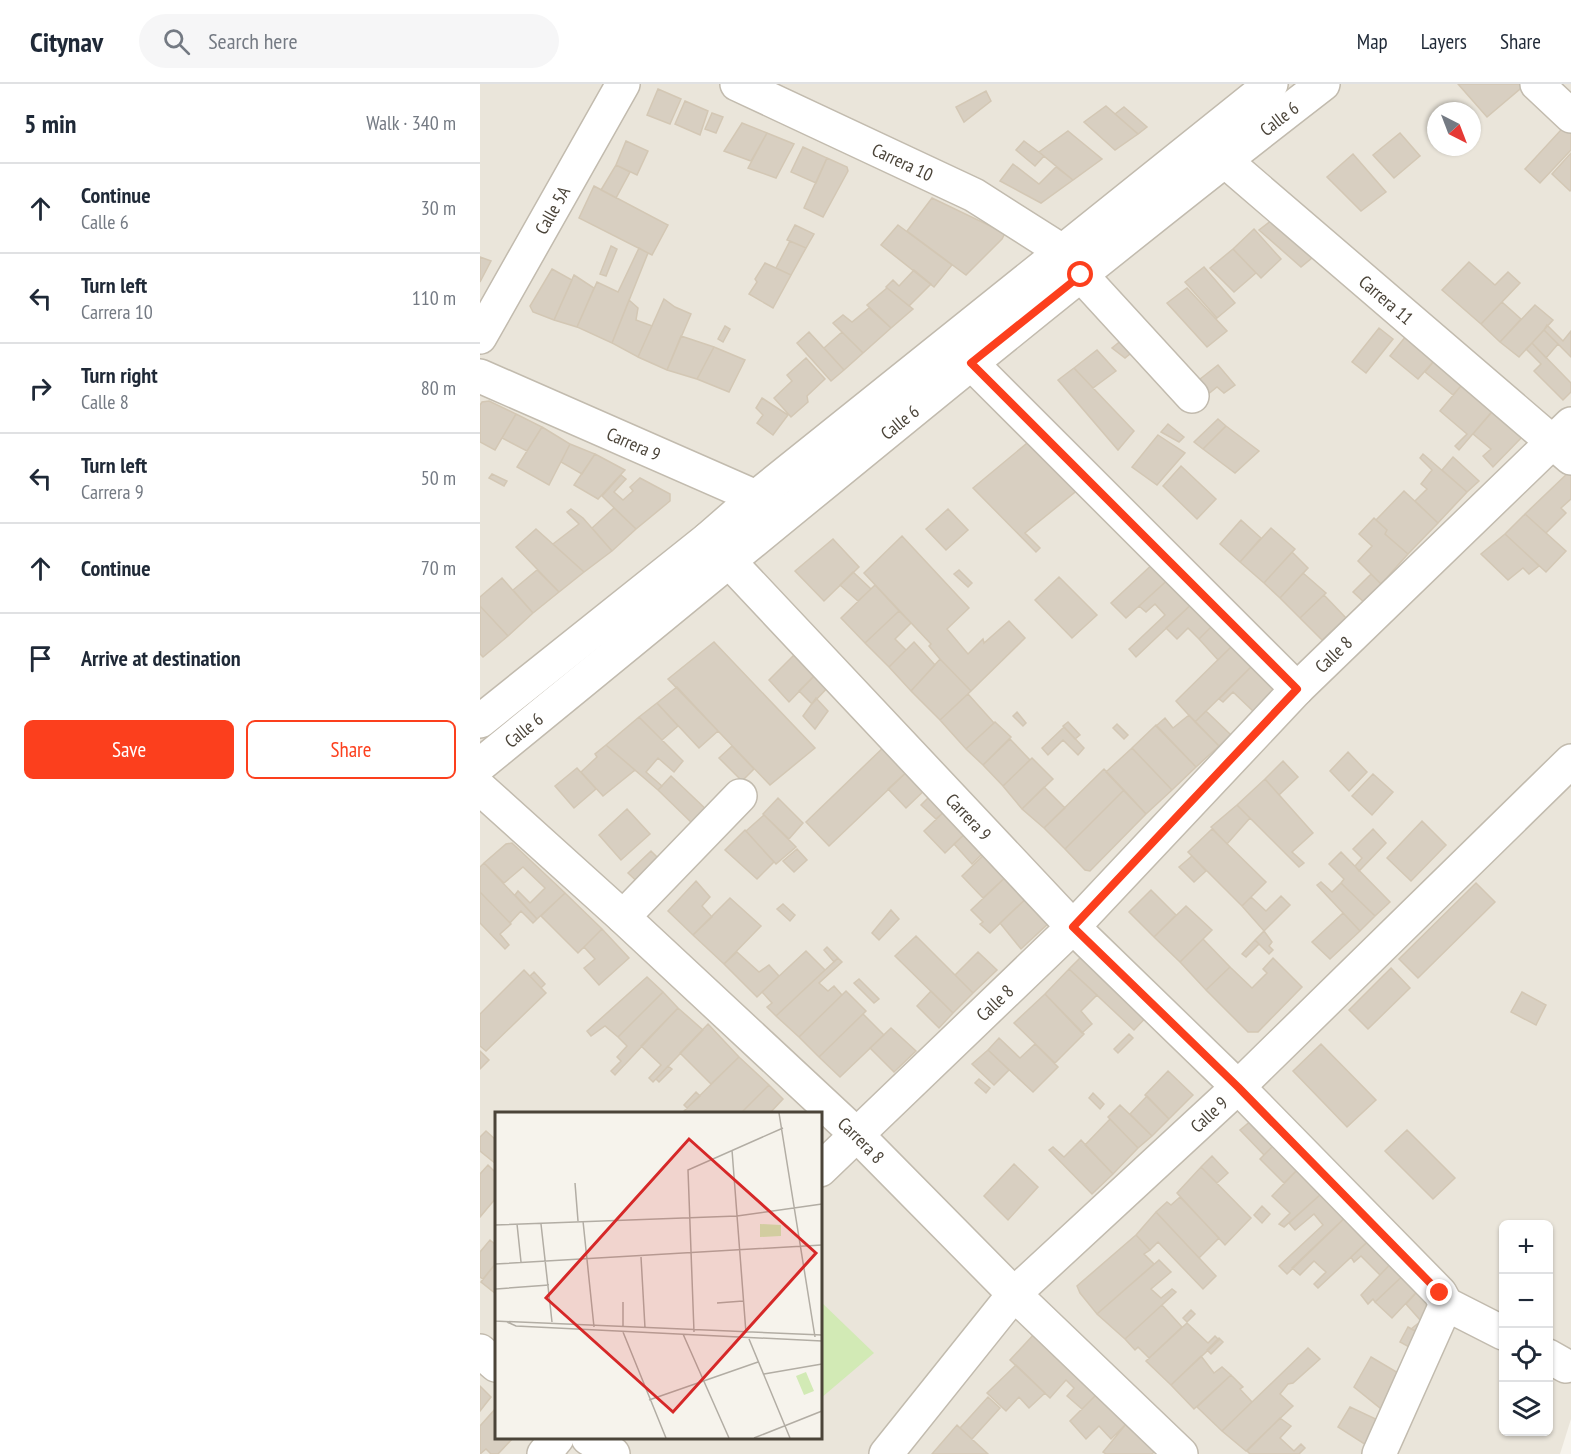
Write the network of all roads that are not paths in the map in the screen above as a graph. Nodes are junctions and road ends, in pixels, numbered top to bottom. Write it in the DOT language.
graph roads {
  1 [pos="623,84"];
  2 [pos="737,84"];
  3 [pos="1271,84"];
  4 [pos="1323,84"];
  5 [pos="1537,84"];
  6 [pos="1571,116"];
  7 [pos="1213,150"];
  8 [pos="1072,263"];
  9 [pos="480,337"];
  10 [pos="971,363"];
  11 [pos="480,376"];
  12 [pos="1192,396"];
  13 [pos="1565,441"];
  14 [pos="756,497"];
  15 [pos="785,514"];
  16 [pos="708,539"];
  17 [pos="730,562"];
  18 [pos="1297,689"];
  19 [pos="480,721"];
  20 [pos="1571,761"];
  21 [pos="480,765"];
  22 [pos="480,788"];
  23 [pos="740,796"];
  24 [pos="623,917"];
  25 [pos="1073,927"];
  26 [pos="1238,1087"];
  27 [pos="856,1134"];
  28 [pos="822,1168"];
  29 [pos="1014,1294"];
  30 [pos="1446,1304"];
  31 [pos="1499,1331"];
  32 [pos="480,1351"];
  33 [pos="495,1364"];
  34 [pos="555,1439"];
  35 [pos="591,1439"];
  36 [pos="544,1454"];
  37 [pos="613,1454"];
  38 [pos="886,1454"];
  39 [pos="1180,1454"];
  40 [pos="1379,1454"];
  1 -- 9 [label="street, Calle 5A"];
  2 -- 8 [label="street, Carrera 10"];
  3 -- 7 [label="street, Calle 6"];
  4 -- 7 [label="street, Calle 6"];
  5 -- 6 [label="street"];
  7 -- 8 [label="street, Calle 6"];
  7 -- 13 [label="street, Carrera 11"];
  8 -- 10 [label="street, Calle 6"];
  8 -- 12 [label="street, Carrera 10"];
  8 -- 14 [label="street, Calle 6"];
  10 -- 15 [label="street, Calle 6"];
  10 -- 18 [label="street"];
  11 -- 14 [label="street, Carrera 9"];
  13 -- 18 [label="street, Calle 8"];
  14 -- 15 [label="street, Carrera 9"];
  14 -- 16 [label="street, Calle 6"];
  15 -- 17 [label="street, Calle 6"];
  16 -- 17 [label="street, Carrera 9"];
  16 -- 19 [label="street, Calle 6"];
  17 -- 21 [label="street, Calle 6"];
  17 -- 25 [label="street, Carrera 9"];
  18 -- 25 [label="street, Calle 8"];
  20 -- 26 [label="street, Calle 9"];
  22 -- 24 [label="street, Carrera 8"];
  23 -- 24 [label="street"];
  24 -- 27 [label="street, Carrera 8"];
  25 -- 26 [label="street, Carrera 9"];
  25 -- 27 [label="street, Calle 8"];
  26 -- 29 [label="street, Calle 9"];
  26 -- 30 [label="street, Carrera 9"];
  27 -- 28 [label="street, Calle 8"];
  27 -- 29 [label="street, Carrera 8"];
  29 -- 38 [label="street, Calle 9"];
  29 -- 39 [label="street, Carrera 8"];
  30 -- 31 [label="street"];
  30 -- 40 [label="street"];
  32 -- 33 [label="street"];
  34 -- 36 [label="street"];
  35 -- 37 [label="street"];
}
